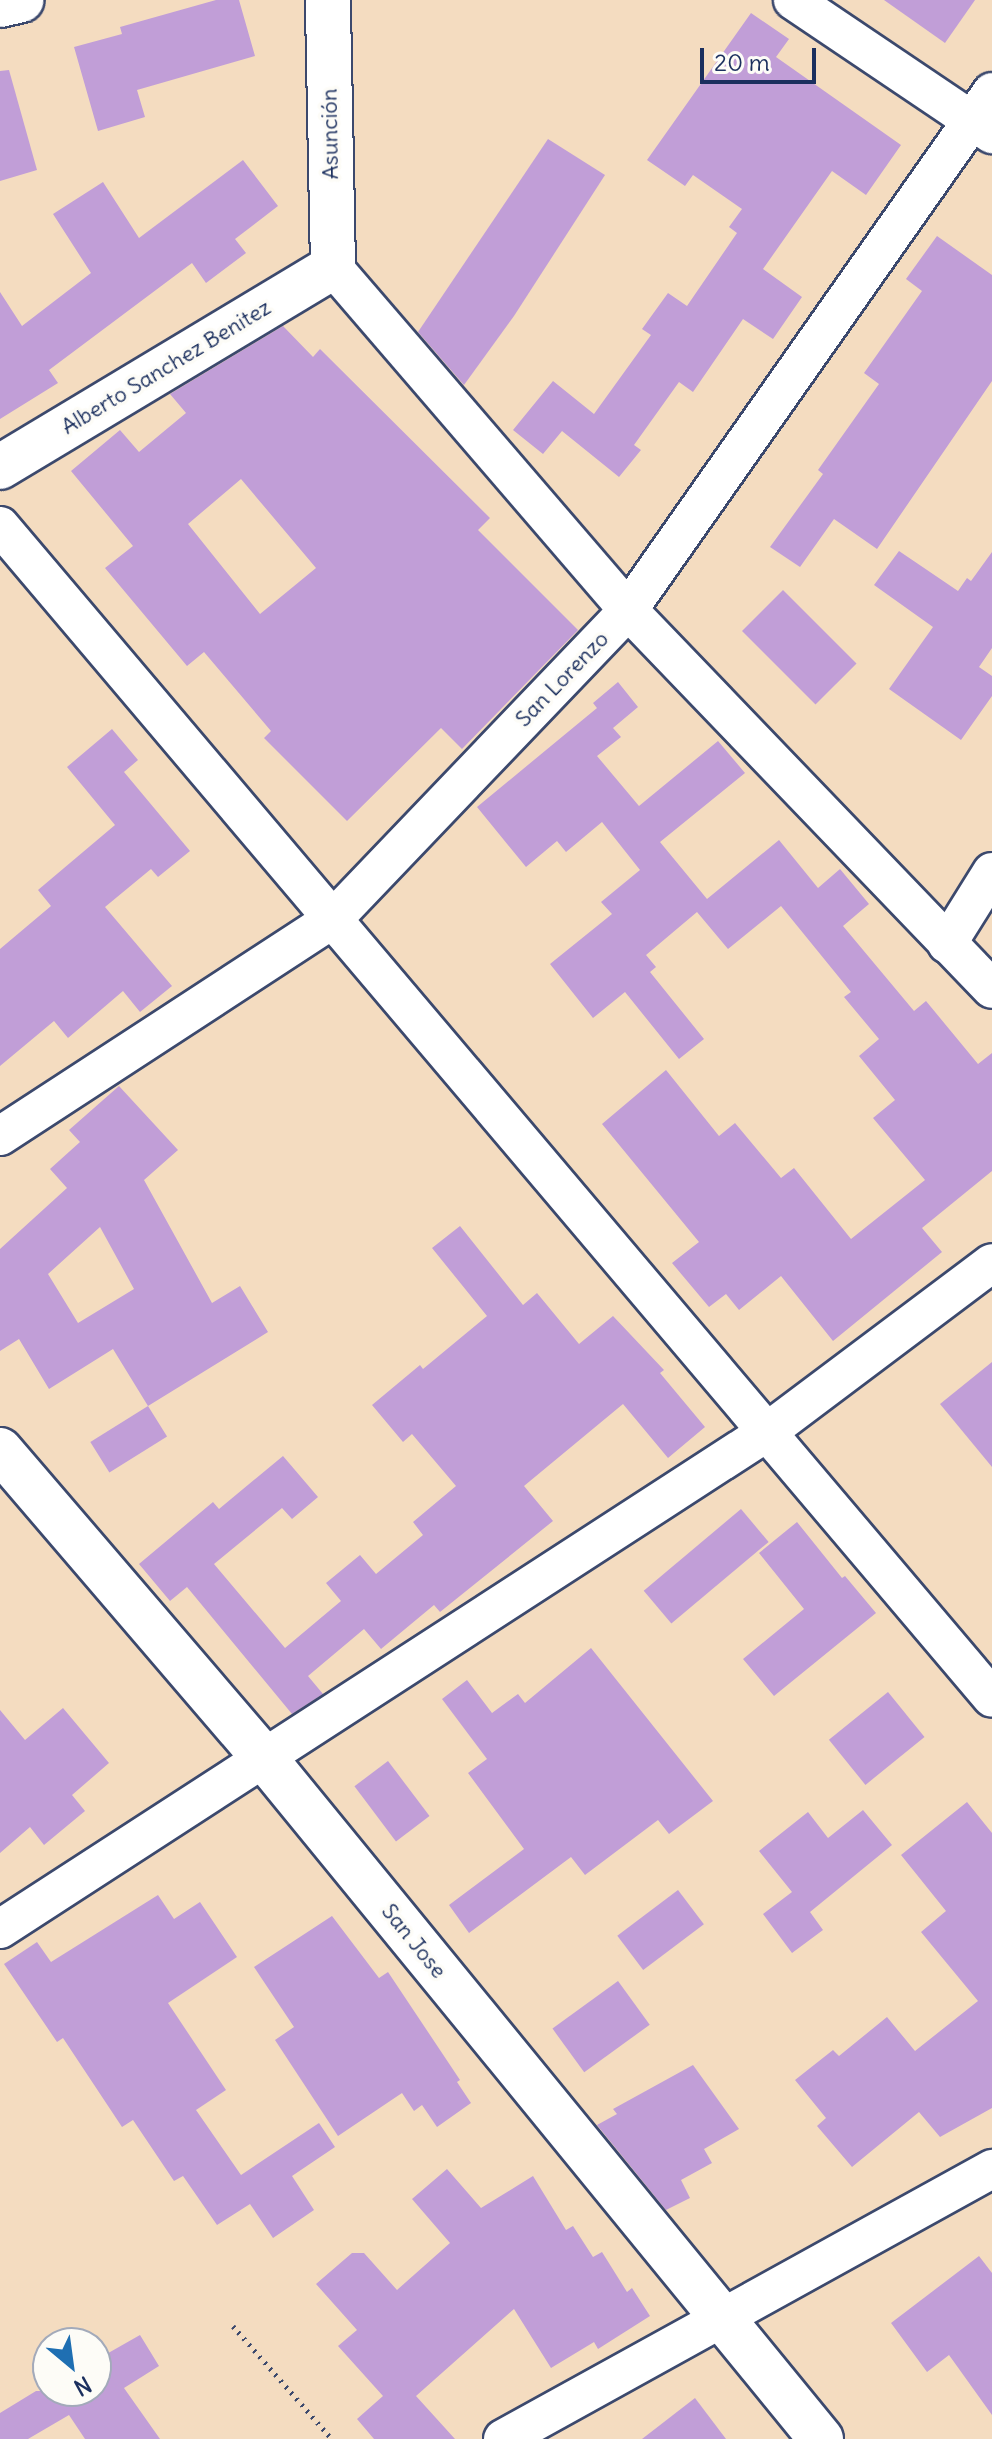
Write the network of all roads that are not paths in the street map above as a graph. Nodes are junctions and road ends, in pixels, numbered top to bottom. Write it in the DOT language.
graph roads {
  1 [pos="21,0"];
  2 [pos="328,0"];
  3 [pos="793,0"];
  4 [pos="0,5"];
  5 [pos="985,115"];
  6 [pos="333,267"];
  7 [pos="0,467"];
  8 [pos="0,526"];
  9 [pos="628,610"];
  10 [pos="992,872"];
  11 [pos="333,919"];
  12 [pos="947,944"];
  13 [pos="992,989"];
  14 [pos="0,1136"];
  15 [pos="992,1263"];
  16 [pos="767,1432"];
  17 [pos="0,1450"];
  18 [pos="992,1698"];
  19 [pos="266,1760"];
  20 [pos="0,1929"];
  21 [pos="992,2169"];
  22 [pos="723,2319"];
  23 [pos="503,2439"];
  24 [pos="821,2439"];
  1 -- 4 [label="street"];
  2 -- 6 [label="street, Asunción"];
  3 -- 5 [label="street"];
  5 -- 9 [label="street, San Lorenzo"];
  6 -- 7 [label="street, Alberto Sanchez Benitez"];
  6 -- 9 [label="street"];
  8 -- 11 [label="street"];
  9 -- 11 [label="street, San Lorenzo"];
  9 -- 12 [label="street"];
  10 -- 12 [label="street"];
  11 -- 14 [label="street, San Lorenzo"];
  11 -- 16 [label="street"];
  12 -- 13 [label="street"];
  15 -- 16 [label="street"];
  16 -- 18 [label="street"];
  16 -- 19 [label="street"];
  17 -- 19 [label="street, San Jose"];
  19 -- 20 [label="street"];
  19 -- 22 [label="street, San Jose"];
  21 -- 22 [label="street"];
  22 -- 23 [label="street"];
  22 -- 24 [label="street, San Jose"];
}
